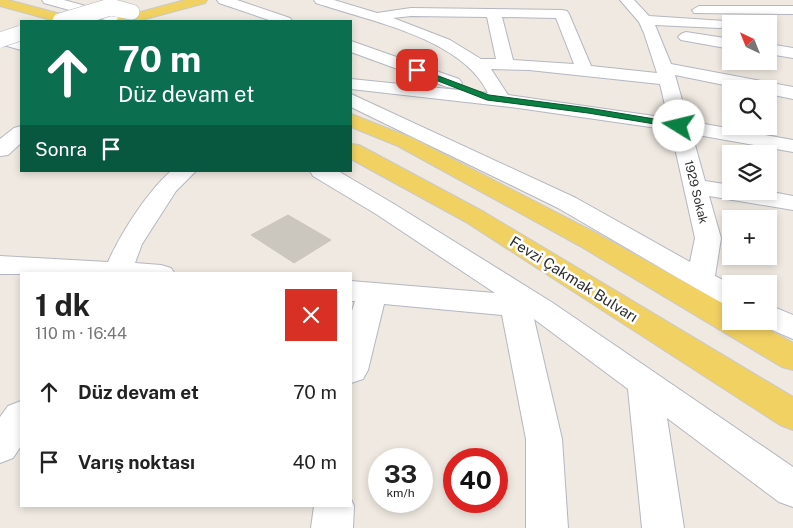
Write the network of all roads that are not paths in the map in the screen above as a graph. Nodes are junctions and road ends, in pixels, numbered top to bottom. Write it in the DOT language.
graph roads {
  1 [pos="49,0"];
  2 [pos="200,0"];
  3 [pos="224,0"];
  4 [pos="321,0"];
  5 [pos="627,0"];
  6 [pos="688,0"];
  7 [pos="744,0"];
  8 [pos="0,2"];
  9 [pos="410,6"];
  10 [pos="474,6"];
  11 [pos="540,7"];
  12 [pos="757,9"];
  13 [pos="699,10"];
  14 [pos="793,10"];
  15 [pos="493,12"];
  16 [pos="94,13"];
  17 [pos="358,13"];
  18 [pos="0,16"];
  19 [pos="376,18"];
  20 [pos="63,20"];
  21 [pos="67,20"];
  22 [pos="119,20"];
  23 [pos="127,20"];
  24 [pos="282,20"];
  25 [pos="338,20"];
  26 [pos="20,22"];
  27 [pos="708,23"];
  28 [pos="722,24"];
  29 [pos="648,26"];
  30 [pos="722,42"];
  31 [pos="352,46"];
  32 [pos="778,50"];
  33 [pos="793,53"];
  34 [pos="477,64"];
  35 [pos="506,65"];
  36 [pos="585,72"];
  37 [pos="667,73"];
  38 [pos="352,84"];
  39 [pos="793,93"];
  40 [pos="494,98"];
  41 [pos="352,100"];
  42 [pos="352,120"];
  43 [pos="679,126"];
  44 [pos="20,133"];
  45 [pos="793,146"];
  46 [pos="0,150"];
  47 [pos="352,151"];
  48 [pos="184,172"];
  49 [pos="323,172"];
  50 [pos="695,186"];
  51 [pos="793,203"];
  52 [pos="0,265"];
  53 [pos="118,272"];
  54 [pos="700,280"];
  55 [pos="722,291"];
  56 [pos="361,292"];
  57 [pos="528,308"];
  58 [pos="777,320"];
  59 [pos="793,328"];
  60 [pos="793,358"];
  61 [pos="352,362"];
  62 [pos="644,382"];
  63 [pos="793,415"];
  64 [pos="20,417"];
  65 [pos="0,447"];
  66 [pos="793,489"];
  67 [pos="334,507"];
  68 [pos="332,528"];
  69 [pos="547,528"];
  70 [pos="663,528"];
  1 -- 16 [label="street"];
  2 -- 23 [label="main road"];
  3 -- 24 [label="street"];
  4 -- 17 [label="street"];
  5 -- 29 [label="street"];
  6 -- 13 [label="street"];
  7 -- 12 [label="street"];
  8 -- 21 [label="main road"];
  9 -- 10 [label="street"];
  9 -- 19 [label="street"];
  10 -- 15 [label="street"];
  11 -- 15 [label="street"];
  11 -- 36 [label="street"];
  12 -- 13 [label="street"];
  12 -- 14 [label="street"];
  13 -- 27 [label="street"];
  15 -- 35 [label="street"];
  16 -- 20 [label="street, bridge"];
  16 -- 22 [label="street"];
  17 -- 19 [label="street"];
  17 -- 25 [label="street"];
  18 -- 26 [label="main road"];
  19 -- 34 [label="street"];
  27 -- 28 [label="street"];
  27 -- 29 [label="street"];
  29 -- 30 [label="street"];
  29 -- 37 [label="street, 1929 Sokak"];
  31 -- 40 [label="street"];
  32 -- 33 [label="street"];
  34 -- 35 [label="street"];
  34 -- 40 [label="street"];
  35 -- 36 [label="street"];
  36 -- 37 [label="street"];
  37 -- 39 [label="street"];
  37 -- 43 [label="street, 1929 Sokak"];
  38 -- 40 [label="street"];
  40 -- 43 [label="street"];
  41 -- 54 [label="street"];
  42 -- 60 [label="main road"];
  43 -- 45 [label="street"];
  43 -- 50 [label="street, 1929 Sokak"];
  44 -- 46 [label="street"];
  47 -- 63 [label="main road, Fevzi Çakmak Bulvarı"];
  48 -- 53 [label="street"];
  49 -- 57 [label="street"];
  50 -- 51 [label="street"];
  50 -- 54 [label="street, 1929 Sokak"];
  52 -- 53 [label="street"];
  54 -- 55 [label="street"];
  56 -- 57 [label="street"];
  56 -- 61 [label="street"];
  57 -- 62 [label="street"];
  57 -- 69 [label="street"];
  58 -- 59 [label="street"];
  62 -- 66 [label="street"];
  62 -- 70 [label="street"];
  64 -- 65 [label="street"];
  67 -- 68 [label="street"];
}
